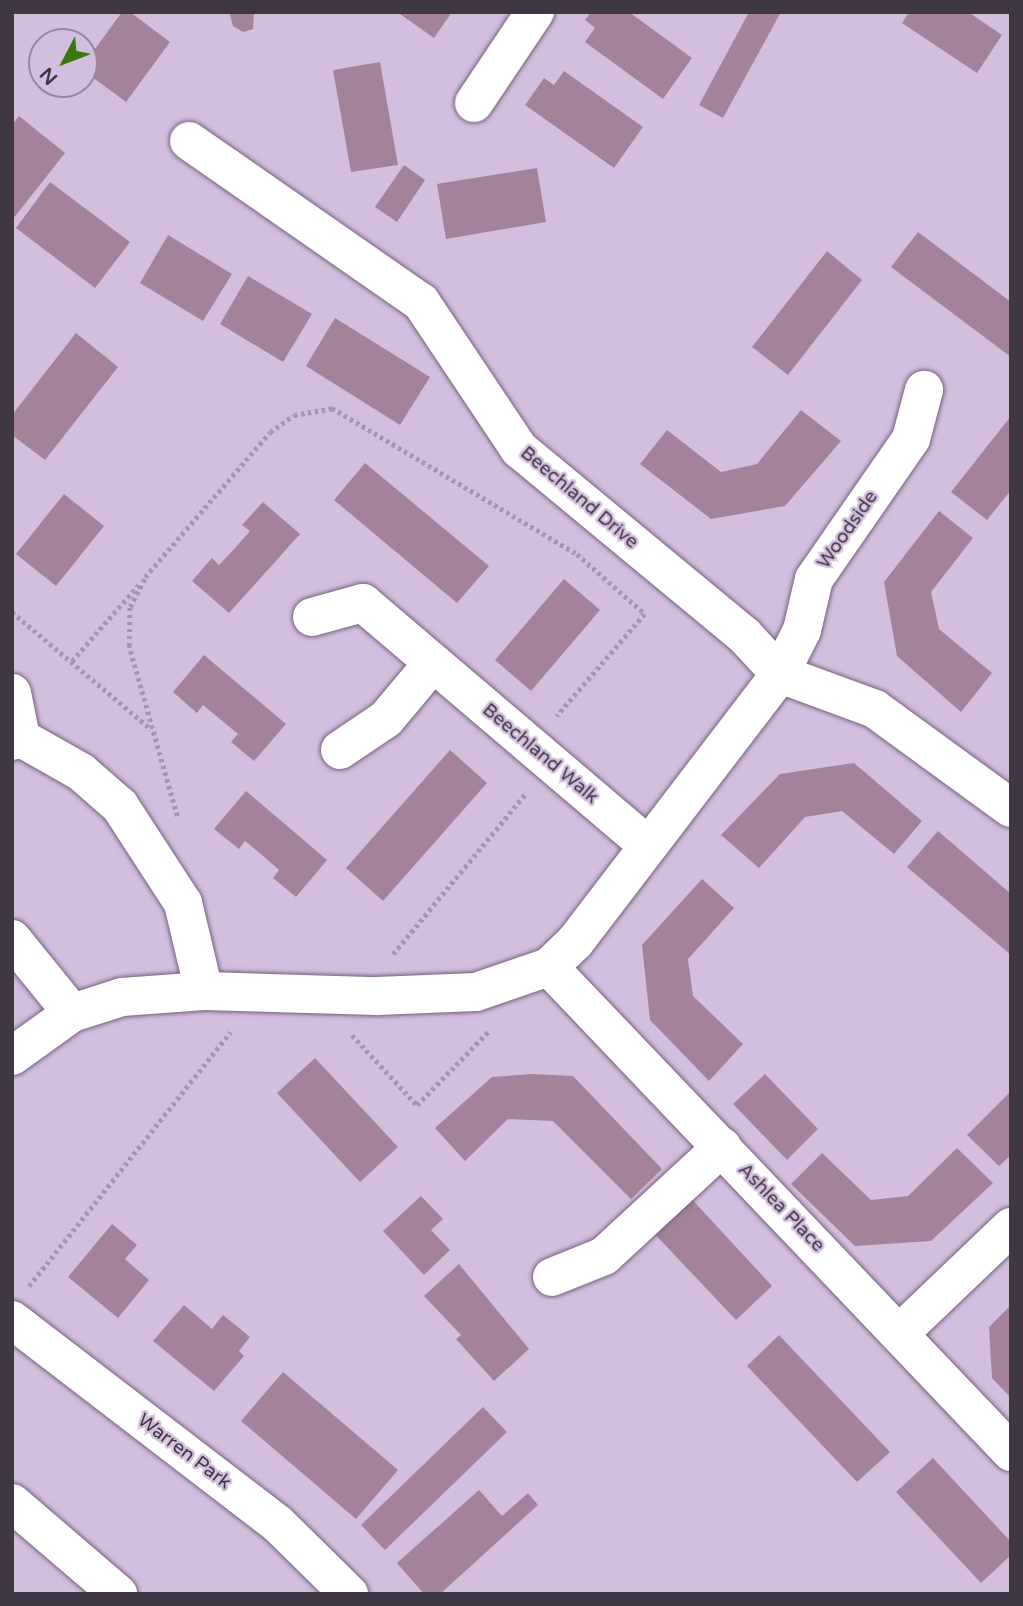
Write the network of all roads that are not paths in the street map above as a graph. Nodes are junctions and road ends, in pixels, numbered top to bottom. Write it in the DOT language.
graph roads {
  1 [pos="535,12"];
  2 [pos="474,103"];
  3 [pos="189,141"];
  4 [pos="924,390"];
  5 [pos="312,617"];
  6 [pos="433,663"];
  7 [pos="779,674"];
  8 [pos="12,693"];
  9 [pos="17,740"];
  10 [pos="340,750"];
  11 [pos="1011,808"];
  12 [pos="647,845"];
  13 [pos="12,939"];
  14 [pos="534,973"];
  15 [pos="204,991"];
  16 [pos="72,1013"];
  17 [pos="12,1056"];
  18 [pos="722,1147"];
  19 [pos="1011,1227"];
  20 [pos="552,1277"];
  21 [pos="19,1305"];
  22 [pos="901,1332"];
  23 [pos="1011,1451"];
  24 [pos="12,1503"];
  25 [pos="118,1594"];
  26 [pos="349,1594"];
  1 -- 2 [label="street"];
  3 -- 7 [label="street, Beechland Drive"];
  4 -- 7 [label="street, Woodside"];
  5 -- 6 [label="street, Beechland Walk"];
  6 -- 10 [label="street"];
  6 -- 12 [label="street, Beechland Walk"];
  7 -- 11 [label="street, Beechland Drive"];
  7 -- 12 [label="street, Woodside"];
  8 -- 9 [label="street"];
  9 -- 15 [label="street"];
  12 -- 14 [label="street, Woodside"];
  13 -- 16 [label="street"];
  14 -- 15 [label="street"];
  14 -- 18 [label="street, Ashlea Place"];
  15 -- 16 [label="street"];
  16 -- 17 [label="street"];
  18 -- 20 [label="street"];
  18 -- 22 [label="street, Ashlea Place"];
  19 -- 22 [label="street"];
  21 -- 26 [label="street, Warren Park"];
  22 -- 23 [label="street, Ashlea Place"];
  24 -- 25 [label="street"];
}
